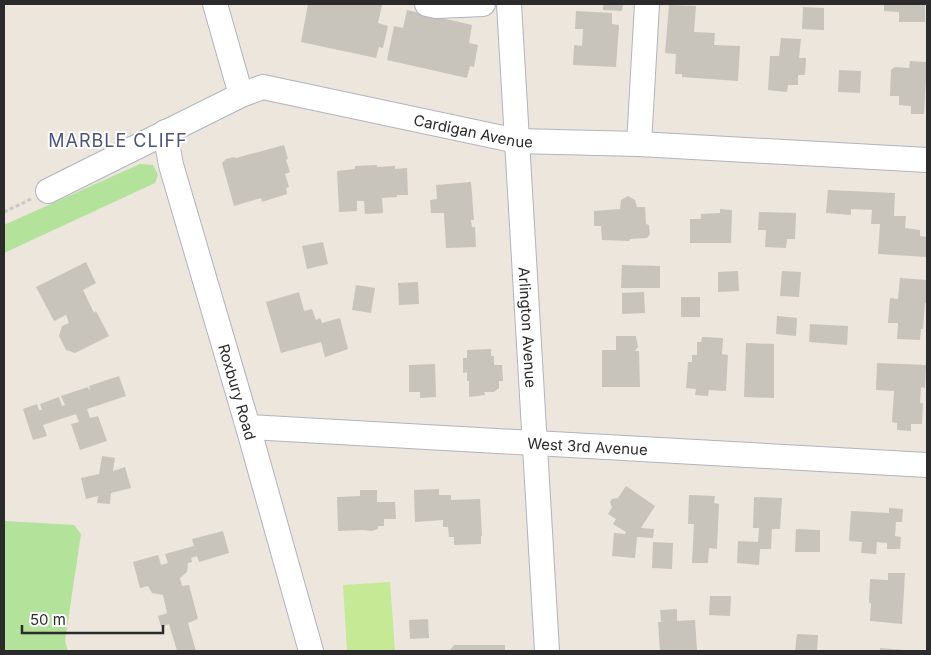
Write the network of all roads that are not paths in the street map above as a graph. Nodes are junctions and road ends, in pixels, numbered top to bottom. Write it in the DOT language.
graph roads {
  1 [pos="215,4"];
  2 [pos="428,4"];
  3 [pos="483,4"];
  4 [pos="509,4"];
  5 [pos="647,4"];
  6 [pos="241,95"];
  7 [pos="166,132"];
  8 [pos="517,141"];
  9 [pos="639,144"];
  10 [pos="927,160"];
  11 [pos="48,192"];
  12 [pos="248,428"];
  13 [pos="534,443"];
  14 [pos="927,465"];
  15 [pos="311,651"];
  16 [pos="547,651"];
  1 -- 6 [label="street"];
  2 -- 3 [label="street"];
  4 -- 8 [label="street, Arlington Avenue"];
  5 -- 9 [label="street"];
  6 -- 7 [label="street, Cardigan Avenue"];
  6 -- 8 [label="street, Cardigan Avenue"];
  7 -- 11 [label="street, Cardigan Avenue"];
  7 -- 12 [label="street, Roxbury Road"];
  8 -- 9 [label="street, Cardigan Avenue"];
  8 -- 13 [label="street, Arlington Avenue"];
  9 -- 10 [label="street, Cardigan Avenue"];
  12 -- 13 [label="street, West 3rd Avenue"];
  12 -- 15 [label="street, Roxbury Road"];
  13 -- 14 [label="street, West 3rd Avenue"];
  13 -- 16 [label="street, Arlington Avenue"];
}
